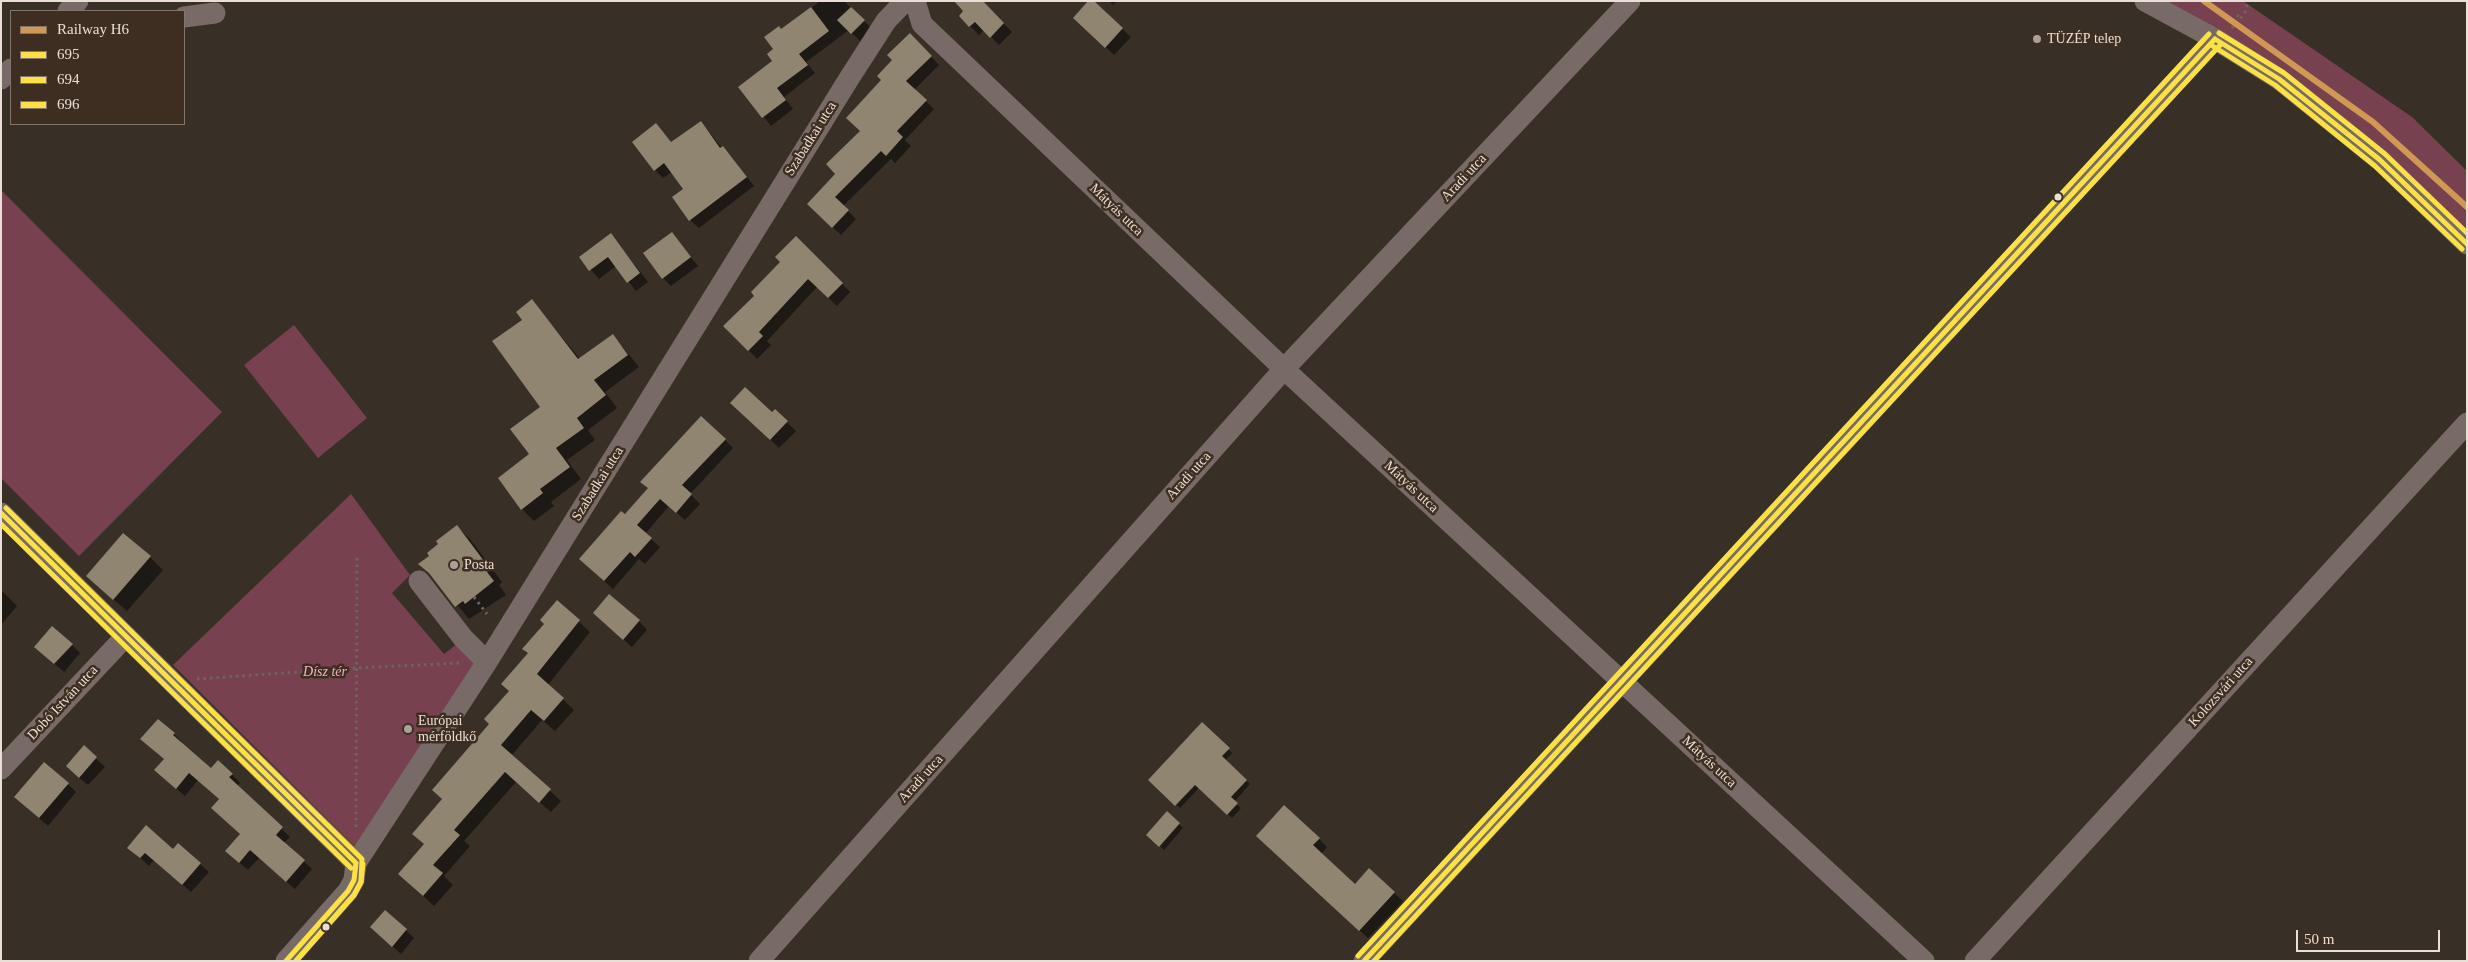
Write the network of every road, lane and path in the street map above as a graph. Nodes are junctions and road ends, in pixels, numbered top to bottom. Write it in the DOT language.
graph roads {
  1 [pos="905,1"];
  2 [pos="915,1"];
  3 [pos="1630,1"];
  4 [pos="2145,1"];
  5 [pos="2248,1"];
  6 [pos="216,13"];
  7 [pos="2237,15"];
  8 [pos="185,17"];
  9 [pos="2241,18"];
  10 [pos="2215,39"];
  11 [pos="10,70"];
  12 [pos="1,79"];
  13 [pos="2467,244"];
  14 [pos="1284,369"];
  15 [pos="2467,423"];
  16 [pos="1,513"];
  17 [pos="356,556"];
  18 [pos="420,580"];
  19 [pos="474,597"];
  20 [pos="487,614"];
  21 [pos="126,636"];
  22 [pos="487,662"];
  23 [pos="356,668"];
  24 [pos="1621,680"];
  25 [pos="171,681"];
  26 [pos="1,770"];
  27 [pos="356,829"];
  28 [pos="356,862"];
  29 [pos="286,961"];
  30 [pos="760,961"];
  31 [pos="1364,961"];
  32 [pos="1924,961"];
  33 [pos="1975,961"];
  1 -- 22 [label="street, Szabadkai utca"];
  2 -- 14 [label="street, Mátyás utca"];
  3 -- 14 [label="street, Aradi utca"];
  4 -- 10 [label="street"];
  5 -- 9 [label="path"];
  6 -- 8 [label="street"];
  7 -- 9 [label="path"];
  9 -- 10 [label="path"];
  10 -- 13 [label="street"];
  10 -- 24 [label="street"];
  11 -- 12 [label="street"];
  14 -- 24 [label="street, Mátyás utca"];
  14 -- 30 [label="street, Aradi utca"];
  15 -- 33 [label="street, Kolozsvári utca"];
  16 -- 21 [label="street"];
  17 -- 23 [label="path"];
  18 -- 22 [label="street"];
  19 -- 20 [label="path"];
  21 -- 25 [label="street"];
  21 -- 26 [label="street, Dobó István utca"];
  22 -- 23 [label="path"];
  22 -- 28 [label="street, Szabadkai utca"];
  23 -- 25 [label="path"];
  23 -- 27 [label="path"];
  24 -- 31 [label="street"];
  24 -- 32 [label="street, Mátyás utca"];
  25 -- 28 [label="street"];
  28 -- 29 [label="street, Szabadkai utca"];
}
